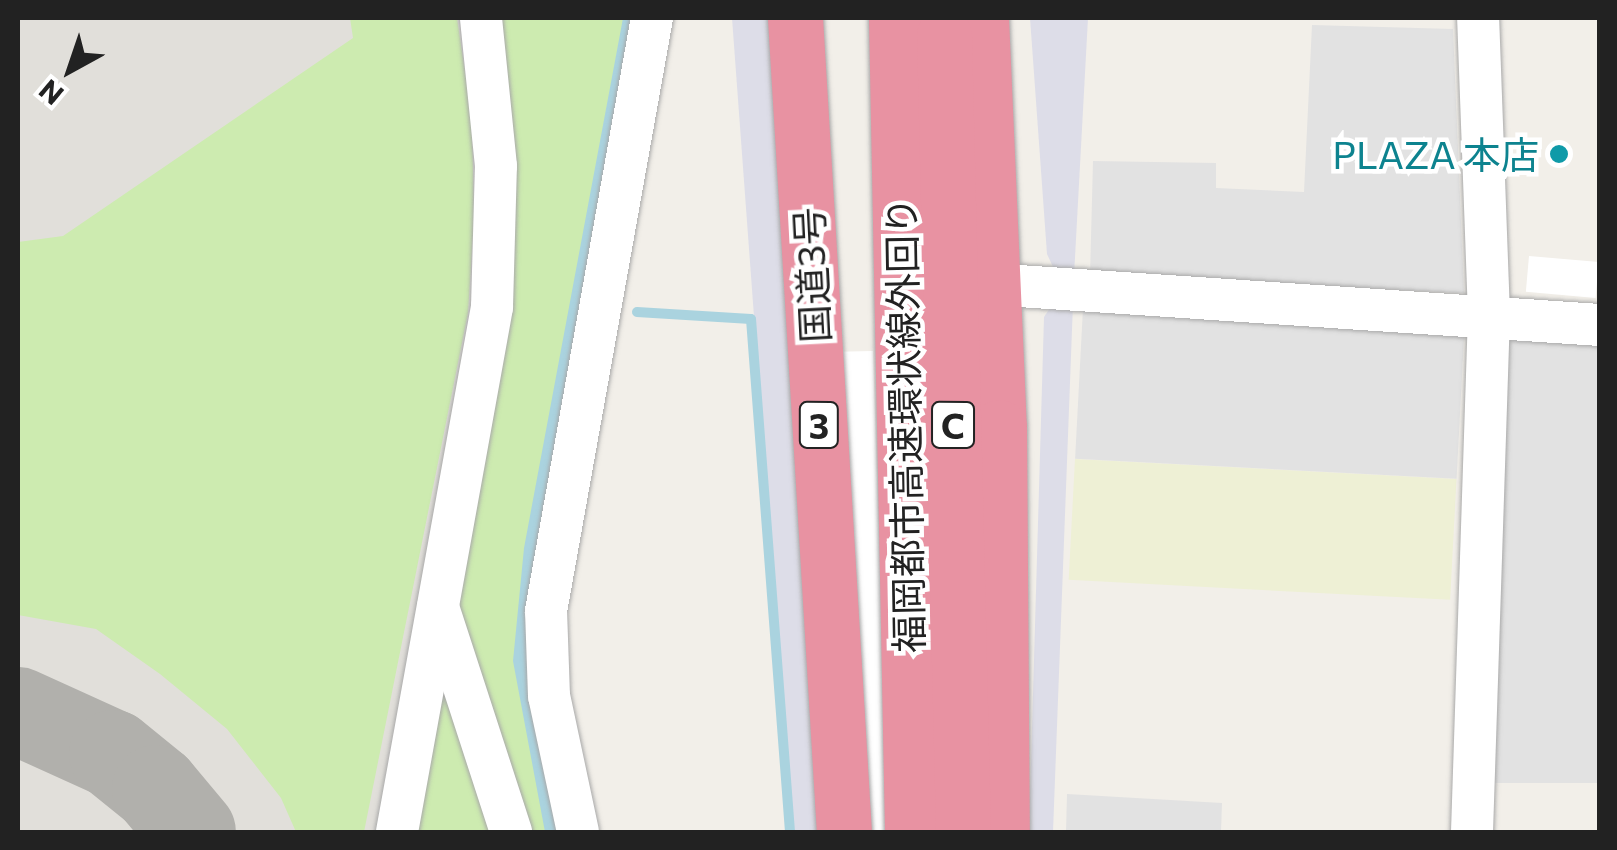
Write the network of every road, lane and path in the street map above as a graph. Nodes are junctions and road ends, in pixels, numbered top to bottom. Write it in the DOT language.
graph roads {
  1 [pos="481,18"];
  2 [pos="652,18"];
  3 [pos="795,18"];
  4 [pos="830,18"];
  5 [pos="896,18"];
  6 [pos="943,18"];
  7 [pos="962,18"];
  8 [pos="981,18"];
  9 [pos="1478,18"];
  10 [pos="989,284"];
  11 [pos="1490,316"];
  12 [pos="1600,325"];
  13 [pos="438,607"];
  14 [pos="397,832"];
  15 [pos="510,832"];
  16 [pos="578,832"];
  17 [pos="844,832"];
  18 [pos="871,832"];
  19 [pos="912,832"];
  20 [pos="965,832"];
  21 [pos="1002,832"];
  22 [pos="1472,832"];
  1 -- 13 [label="street"];
  2 -- 16 [label="street"];
  3 -- 17 [label="highway, 国道3号 / 3"];
  4 -- 18 [label="highway, 3"];
  5 -- 19 [label="highway, 福岡都市高速環状線外回り / C"];
  6 -- 20 [label="highway, C"];
  7 -- 20 [label="highway"];
  8 -- 10 [label="highway"];
  9 -- 11 [label="street"];
  10 -- 11 [label="street"];
  10 -- 21 [label="highway"];
  11 -- 12 [label="street"];
  11 -- 22 [label="street"];
  13 -- 14 [label="street"];
  13 -- 15 [label="street"];
}
